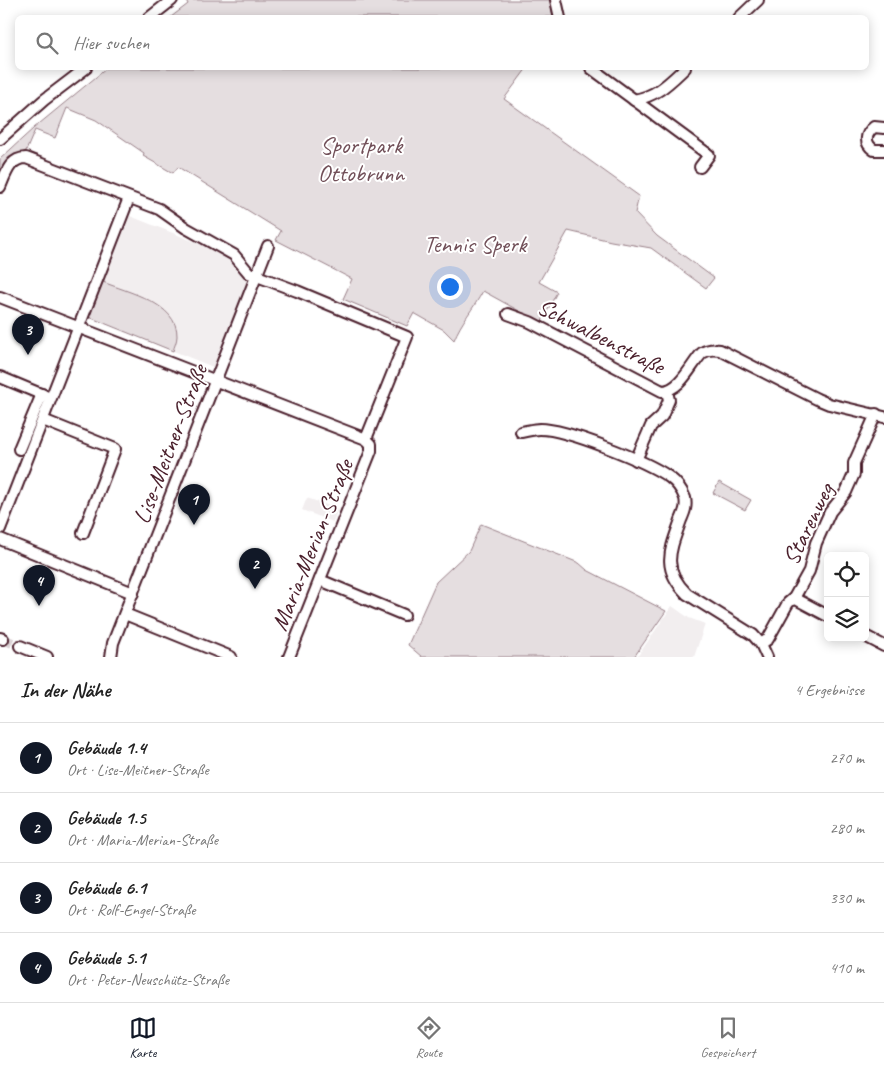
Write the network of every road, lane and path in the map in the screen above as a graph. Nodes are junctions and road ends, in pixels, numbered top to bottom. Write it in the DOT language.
graph roads {
  1 [pos="172,0"];
  2 [pos="556,0"];
  3 [pos="758,0"];
  4 [pos="153,15"];
  5 [pos="559,15"];
  6 [pos="742,15"];
  7 [pos="83,70"];
  8 [pos="594,70"];
  9 [pos="683,70"];
  10 [pos="634,100"];
  11 [pos="884,128"];
  12 [pos="0,139"];
  13 [pos="884,150"];
  14 [pos="700,167"];
  15 [pos="0,187"];
  16 [pos="129,198"];
  17 [pos="268,246"];
  18 [pos="256,276"];
  19 [pos="0,297"];
  20 [pos="508,314"];
  21 [pos="78,329"];
  22 [pos="0,377"];
  23 [pos="215,382"];
  24 [pos="667,391"];
  25 [pos="46,397"];
  26 [pos="880,415"];
  27 [pos="43,420"];
  28 [pos="521,432"];
  29 [pos="369,443"];
  30 [pos="20,449"];
  31 [pos="636,460"];
  32 [pos="0,529"];
  33 [pos="82,533"];
  34 [pos="0,539"];
  35 [pos="320,580"];
  36 [pos="133,593"];
  37 [pos="794,598"];
  38 [pos="125,614"];
  39 [pos="824,614"];
  40 [pos="404,615"];
  41 [pos="869,638"];
  42 [pos="761,644"];
  43 [pos="20,646"];
  44 [pos="884,646"];
  45 [pos="47,657"];
  46 [pos="111,657"];
  47 [pos="231,657"];
  48 [pos="290,657"];
  49 [pos="767,657"];
  1 -- 4 [label="street"];
  2 -- 5 [label="street"];
  3 -- 6 [label="street"];
  7 -- 12 [label="street"];
  8 -- 10 [label="street"];
  9 -- 10 [label="street"];
  10 -- 14 [label="street"];
  11 -- 13 [label="street"];
  15 -- 16 [label="street"];
  16 -- 18 [label="street"];
  16 -- 21 [label="street"];
  17 -- 18 [label="street, Lise-Meitner-Straße"];
  18 -- 23 [label="street, Lise-Meitner-Straße"];
  18 -- 29 [label="street, Maria-Merian-Straße"];
  19 -- 21 [label="street"];
  20 -- 24 [label="street, Schwalbenstraße"];
  21 -- 23 [label="street"];
  21 -- 25 [label="street"];
  22 -- 25 [label="street"];
  23 -- 29 [label="street"];
  23 -- 36 [label="street, Lise-Meitner-Straße"];
  24 -- 26 [label="street, Schwalbenstraße"];
  24 -- 31 [label="street"];
  25 -- 27 [label="street"];
  25 -- 30 [label="street"];
  26 -- 37 [label="street, Starenweg"];
  27 -- 32 [label="street"];
  27 -- 33 [label="street"];
  28 -- 31 [label="street"];
  29 -- 35 [label="street, Maria-Merian-Straße"];
  31 -- 42 [label="street"];
  34 -- 36 [label="street"];
  35 -- 40 [label="street"];
  35 -- 48 [label="street, Maria-Merian-Straße"];
  36 -- 38 [label="street, Lise-Meitner-Straße"];
  37 -- 39 [label="street"];
  37 -- 42 [label="street, Starenweg"];
  38 -- 46 [label="street, Lise-Meitner-Straße"];
  38 -- 47 [label="street"];
  41 -- 44 [label="street"];
  42 -- 49 [label="street"];
  43 -- 45 [label="street"];
}
